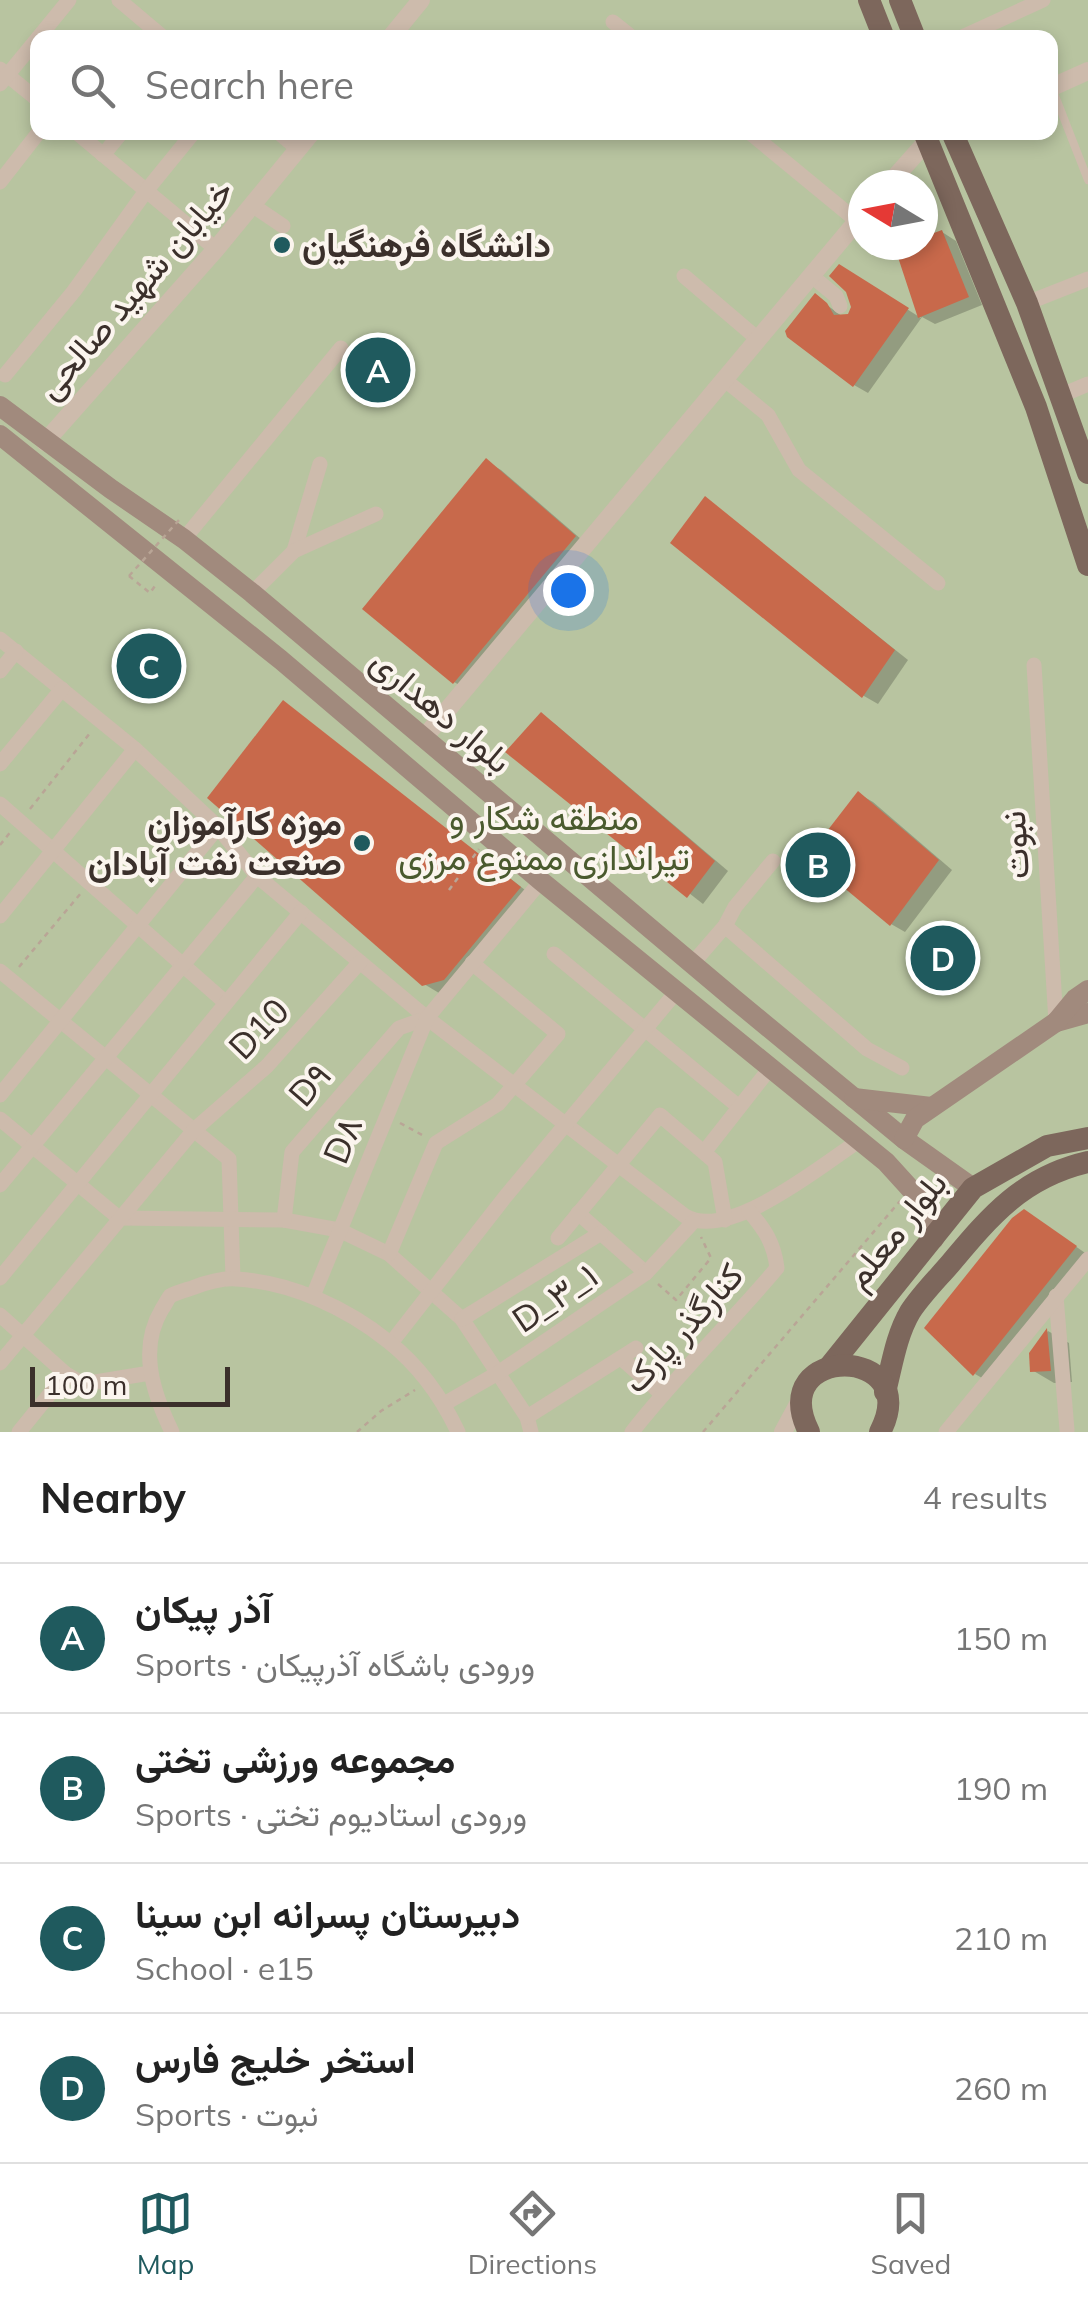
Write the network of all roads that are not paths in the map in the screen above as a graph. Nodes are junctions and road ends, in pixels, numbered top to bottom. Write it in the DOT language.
graph roads {
  1 [pos="69,0"];
  2 [pos="119,0"];
  3 [pos="421,0"];
  4 [pos="869,0"];
  5 [pos="900,0"];
  6 [pos="1044,0"];
  7 [pos="613,22"];
  8 [pos="45,30"];
  9 [pos="143,30"];
  10 [pos="397,30"];
  11 [pos="623,30"];
  12 [pos="881,30"];
  13 [pos="912,30"];
  14 [pos="978,30"];
  15 [pos="30,46"];
  16 [pos="1088,71"];
  17 [pos="2,76"];
  18 [pos="1058,85"];
  19 [pos="30,95"];
  20 [pos="1058,105"];
  21 [pos="33,140"];
  22 [pos="85,140"];
  23 [pos="115,140"];
  24 [pos="187,140"];
  25 [pos="287,140"];
  26 [pos="305,140"];
  27 [pos="759,140"];
  28 [pos="923,140"];
  29 [pos="926,140"];
  30 [pos="955,140"];
  31 [pos="298,149"];
  32 [pos="103,155"];
  33 [pos="900,170"];
  34 [pos="1088,180"];
  35 [pos="0,182"];
  36 [pos="146,190"];
  37 [pos="252,206"];
  38 [pos="848,208"];
  39 [pos="283,226"];
  40 [pos="848,232"];
  41 [pos="216,249"];
  42 [pos="684,276"];
  43 [pos="813,276"];
  44 [pos="1088,279"];
  45 [pos="1026,302"];
  46 [pos="840,306"];
  47 [pos="759,340"];
  48 [pos="341,348"];
  49 [pos="1049,364"];
  50 [pos="5,374"];
  51 [pos="1022,374"];
  52 [pos="725,380"];
  53 [pos="1088,384"];
  54 [pos="1062,395"];
  55 [pos="0,406"];
  56 [pos="1036,406"];
  57 [pos="0,435"];
  58 [pos="45,442"];
  59 [pos="320,464"];
  60 [pos="1088,474"];
  61 [pos="376,514"];
  62 [pos="182,529"];
  63 [pos="294,551"];
  64 [pos="1088,565"];
  65 [pos="938,583"];
  66 [pos="252,593"];
  67 [pos="270,608"];
  68 [pos="248,634"];
  69 [pos="300,634"];
  70 [pos="0,638"];
  71 [pos="16,652"];
  72 [pos="281,660"];
  73 [pos="1034,665"];
  74 [pos="0,670"];
  75 [pos="62,689"];
  76 [pos="423,738"];
  77 [pos="136,749"];
  78 [pos="0,764"];
  79 [pos="0,804"];
  80 [pos="218,827"];
  81 [pos="54,849"];
  82 [pos="773,861"];
  83 [pos="258,876"];
  84 [pos="541,881"];
  85 [pos="300,912"];
  86 [pos="0,916"];
  87 [pos="138,924"];
  88 [pos="725,926"];
  89 [pos="554,954"];
  90 [pos="360,962"];
  91 [pos="472,964"];
  92 [pos="692,964"];
  93 [pos="184,965"];
  94 [pos="5,975"];
  95 [pos="677,990"];
  96 [pos="1088,990"];
  97 [pos="734,999"];
  98 [pos="226,1002"];
  99 [pos="1088,1012"];
  100 [pos="427,1018"];
  101 [pos="60,1020"];
  102 [pos="715,1022"];
  103 [pos="1056,1022"];
  104 [pos="646,1030"];
  105 [pos="106,1058"];
  106 [pos="771,1067"];
  107 [pos="902,1068"];
  108 [pos="516,1086"];
  109 [pos="0,1094"];
  110 [pos="150,1095"];
  111 [pos="854,1098"];
  112 [pos="739,1107"];
  113 [pos="930,1107"];
  114 [pos="0,1119"];
  115 [pos="566,1124"];
  116 [pos="194,1130"];
  117 [pos="1088,1138"];
  118 [pos="904,1139"];
  119 [pos="860,1140"];
  120 [pos="32,1146"];
  121 [pos="705,1151"];
  122 [pos="1088,1162"];
  123 [pos="618,1165"];
  124 [pos="78,1183"];
  125 [pos="0,1185"];
  126 [pos="974,1188"];
  127 [pos="749,1212"];
  128 [pos="578,1213"];
  129 [pos="119,1218"];
  130 [pos="231,1220"];
  131 [pos="284,1220"];
  132 [pos="724,1220"];
  133 [pos="694,1222"];
  134 [pos="982,1226"];
  135 [pos="340,1230"];
  136 [pos="601,1233"];
  137 [pos="558,1238"];
  138 [pos="934,1239"];
  139 [pos="389,1254"];
  140 [pos="1088,1259"];
  141 [pos="646,1273"];
  142 [pos="0,1278"];
  143 [pos="233,1278"];
  144 [pos="431,1289"];
  145 [pos="313,1296"];
  146 [pos="1056,1296"];
  147 [pos="0,1315"];
  148 [pos="462,1319"];
  149 [pos="24,1334"];
  150 [pos="391,1343"];
  151 [pos="636,1348"];
  152 [pos="620,1358"];
  153 [pos="0,1364"];
  154 [pos="830,1366"];
  155 [pos="150,1373"];
  156 [pos="498,1373"];
  157 [pos="66,1374"];
  158 [pos="885,1392"];
  159 [pos="662,1394"];
  160 [pos="803,1394"];
  161 [pos="444,1404"];
  162 [pos="529,1424"];
  163 [pos="1067,1430"];
  164 [pos="19,1432"];
  165 [pos="172,1432"];
  166 [pos="458,1432"];
  167 [pos="632,1432"];
  168 [pos="784,1432"];
  169 [pos="810,1432"];
  170 [pos="880,1432"];
  171 [pos="946,1432"];
  1 -- 8 [label="street"];
  2 -- 9 [label="street"];
  3 -- 10 [label="street"];
  4 -- 12 [label="main road"];
  5 -- 13 [label="main road"];
  6 -- 14 [label="street"];
  7 -- 11 [label="street"];
  15 -- 17 [label="street"];
  16 -- 18 [label="street"];
  17 -- 19 [label="street"];
  20 -- 34 [label="lane"];
  21 -- 35 [label="street"];
  22 -- 32 [label="street"];
  23 -- 32 [label="street"];
  24 -- 36 [label="street"];
  25 -- 31 [label="street"];
  26 -- 31 [label="street, خیابان شهید صالحی"];
  27 -- 38 [label="street"];
  28 -- 33 [label="street"];
  29 -- 51 [label="main road"];
  30 -- 45 [label="main road"];
  31 -- 37 [label="street, خیابان شهید صالحی"];
  32 -- 36 [label="street"];
  36 -- 41 [label="street"];
  36 -- 50 [label="street"];
  37 -- 39 [label="street"];
  37 -- 41 [label="street, خیابان شهید صالحی"];
  40 -- 43 [label="street"];
  41 -- 58 [label="street, خیابان شهید صالحی"];
  42 -- 47 [label="street"];
  43 -- 46 [label="street"];
  43 -- 47 [label="street"];
  44 -- 45 [label="street"];
  45 -- 49 [label="main road"];
  47 -- 52 [label="street"];
  48 -- 62 [label="street"];
  49 -- 51 [label="main road"];
  49 -- 54 [label="main road"];
  51 -- 56 [label="main road"];
  52 -- 65 [label="street"];
  52 -- 76 [label="street"];
  53 -- 54 [label="street"];
  54 -- 56 [label="main road"];
  54 -- 60 [label="main road"];
  55 -- 58 [label="main road, بلوار دهداری"];
  56 -- 64 [label="main road"];
  57 -- 68 [label="main road, بلوار دهداری"];
  58 -- 62 [label="main road, بلوار دهداری"];
  59 -- 63 [label="street"];
  61 -- 63 [label="street"];
  62 -- 66 [label="main road, بلوار دهداری"];
  63 -- 66 [label="street"];
  66 -- 67 [label="main road, بلوار دهداری"];
  67 -- 68 [label="main road"];
  67 -- 69 [label="main road, بلوار دهداری"];
  68 -- 72 [label="main road, بلوار دهداری"];
  69 -- 72 [label="main road"];
  69 -- 76 [label="main road, بلوار دهداری"];
  70 -- 71 [label="street"];
  71 -- 74 [label="street"];
  71 -- 75 [label="street"];
  72 -- 84 [label="main road, بلوار دهداری"];
  73 -- 103 [label="street, نبوت"];
  75 -- 77 [label="street"];
  75 -- 78 [label="street"];
  76 -- 92 [label="main road, بلوار دهداری"];
  77 -- 80 [label="street"];
  77 -- 81 [label="street"];
  79 -- 81 [label="street"];
  80 -- 83 [label="street"];
  80 -- 87 [label="street"];
  81 -- 86 [label="street"];
  81 -- 87 [label="street"];
  82 -- 88 [label="street"];
  83 -- 85 [label="street"];
  83 -- 93 [label="street"];
  84 -- 91 [label="street"];
  84 -- 95 [label="main road, بلوار دهداری"];
  85 -- 90 [label="street"];
  85 -- 98 [label="street"];
  87 -- 93 [label="street"];
  87 -- 101 [label="street"];
  88 -- 92 [label="street"];
  88 -- 107 [label="street"];
  89 -- 104 [label="street"];
  90 -- 100 [label="street"];
  90 -- 116 [label="street, D10"];
  91 -- 100 [label="street"];
  91 -- 108 [label="street"];
  92 -- 97 [label="main road, بلوار دهداری"];
  93 -- 98 [label="street"];
  93 -- 105 [label="street"];
  94 -- 101 [label="street"];
  95 -- 102 [label="main road, بلوار دهداری"];
  95 -- 104 [label="street"];
  96 -- 103 [label="main road"];
  97 -- 102 [label="main road"];
  97 -- 111 [label="main road, بلوار دهداری"];
  98 -- 110 [label="street"];
  99 -- 103 [label="main road"];
  100 -- 108 [label="street"];
  100 -- 131 [label="street, D۹"];
  100 -- 135 [label="street, D۸"];
  101 -- 105 [label="street"];
  101 -- 109 [label="street"];
  102 -- 106 [label="main road, بلوار دهداری"];
  103 -- 113 [label="main road"];
  104 -- 112 [label="street"];
  104 -- 115 [label="street"];
  105 -- 110 [label="street"];
  105 -- 120 [label="street"];
  106 -- 112 [label="street"];
  106 -- 119 [label="main road, بلوار دهداری"];
  108 -- 115 [label="street"];
  108 -- 139 [label="street"];
  110 -- 116 [label="street"];
  110 -- 124 [label="street"];
  111 -- 113 [label="main road"];
  111 -- 118 [label="main road, بلوار دهداری"];
  112 -- 121 [label="street"];
  113 -- 118 [label="main road"];
  114 -- 120 [label="street"];
  115 -- 123 [label="street"];
  115 -- 144 [label="street"];
  116 -- 129 [label="street, D10"];
  116 -- 130 [label="street"];
  117 -- 126 [label="main road, بلوار معلم"];
  118 -- 126 [label="main road, بلوار دهداری"];
  119 -- 127 [label="street"];
  119 -- 138 [label="main road, بلوار دهداری"];
  120 -- 124 [label="street"];
  120 -- 125 [label="street"];
  121 -- 123 [label="street"];
  121 -- 132 [label="street"];
  122 -- 134 [label="main road, بلوار معلم"];
  123 -- 128 [label="street"];
  123 -- 133 [label="street"];
  124 -- 129 [label="street"];
  124 -- 142 [label="street"];
  126 -- 134 [label="main road"];
  126 -- 138 [label="main road, بلوار معلم"];
  127 -- 132 [label="street"];
  127 -- 159 [label="street, کنارگذر پارک"];
  128 -- 136 [label="street"];
  128 -- 137 [label="street"];
  129 -- 130 [label="street"];
  129 -- 149 [label="street, D10"];
  130 -- 131 [label="street"];
  130 -- 143 [label="street"];
  131 -- 135 [label="street"];
  132 -- 133 [label="street"];
  133 -- 141 [label="street, D_۳_۱"];
  134 -- 158 [label="main road, بلوار معلم"];
  135 -- 139 [label="street"];
  135 -- 145 [label="street, D۸"];
  136 -- 141 [label="street"];
  136 -- 148 [label="street"];
  138 -- 154 [label="main road, بلوار معلم"];
  139 -- 144 [label="street"];
  140 -- 146 [label="street"];
  141 -- 156 [label="street, D_۳_۱"];
  143 -- 145 [label="street"];
  143 -- 155 [label="street"];
  144 -- 148 [label="street"];
  144 -- 150 [label="street"];
  145 -- 150 [label="street"];
  146 -- 163 [label="street"];
  146 -- 171 [label="street"];
  147 -- 149 [label="street"];
  148 -- 156 [label="street"];
  149 -- 153 [label="street, D10"];
  149 -- 157 [label="street"];
  150 -- 161 [label="street"];
  151 -- 152 [label="street"];
  152 -- 159 [label="street"];
  152 -- 162 [label="street"];
  154 -- 158 [label="main road"];
  154 -- 160 [label="main road, بلوار معلم"];
  155 -- 157 [label="street"];
  155 -- 165 [label="street"];
  156 -- 161 [label="street, D_۳_۱"];
  156 -- 162 [label="street"];
  157 -- 164 [label="street"];
  158 -- 170 [label="main road, بلوار معلم"];
  159 -- 167 [label="street, کنارگذر پارک"];
  160 -- 168 [label="street"];
  160 -- 169 [label="main road"];
  161 -- 166 [label="street"];
}
